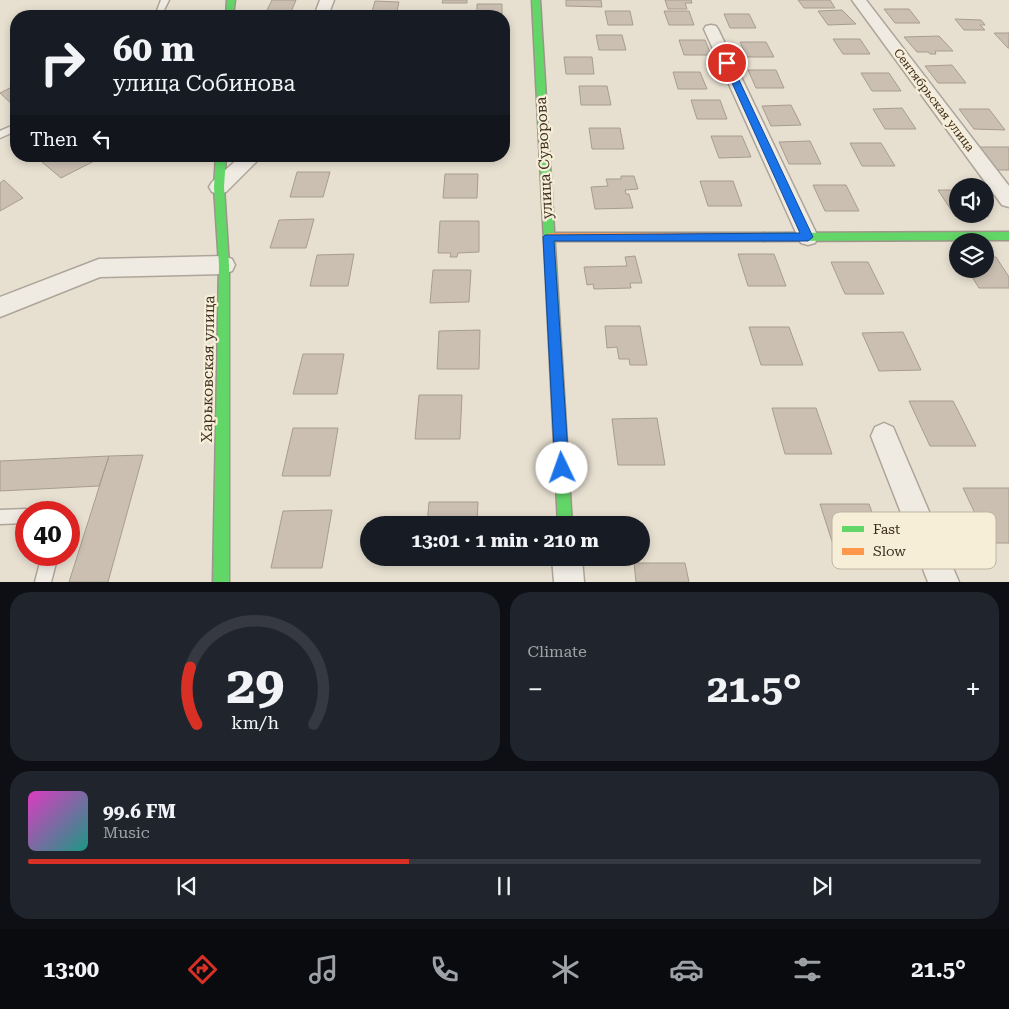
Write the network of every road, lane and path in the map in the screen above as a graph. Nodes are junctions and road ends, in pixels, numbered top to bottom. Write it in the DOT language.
graph roads {
  1 [pos="536,0"];
  2 [pos="859,0"];
  3 [pos="711,29"];
  4 [pos="221,162"];
  5 [pos="246,162"];
  6 [pos="219,187"];
  7 [pos="1009,200"];
  8 [pos="1009,236"];
  9 [pos="548,237"];
  10 [pos="808,237"];
  11 [pos="224,265"];
  12 [pos="0,307"];
  13 [pos="884,436"];
  14 [pos="915,512"];
  15 [pos="15,516"];
  16 [pos="564,516"];
  17 [pos="0,517"];
  18 [pos="47,566"];
  19 [pos="567,566"];
  20 [pos="939,569"];
  21 [pos="43,582"];
  22 [pos="221,582"];
  23 [pos="568,582"];
  24 [pos="944,582"];
  1 -- 9 [label="street, улица Суворова"];
  2 -- 7 [label="street, Сентябрьская улица"];
  3 -- 10 [label="street"];
  4 -- 6 [label="street, Харьковская улица"];
  5 -- 6 [label="street"];
  6 -- 11 [label="street, Харьковская улица"];
  8 -- 10 [label="street"];
  9 -- 10 [label="street"];
  9 -- 16 [label="street, улица Суворова"];
  11 -- 12 [label="street"];
  11 -- 22 [label="street, Харьковская улица"];
  13 -- 14 [label="street"];
  15 -- 17 [label="lane"];
  18 -- 21 [label="lane"];
  19 -- 23 [label="street"];
  20 -- 24 [label="street"];
}
